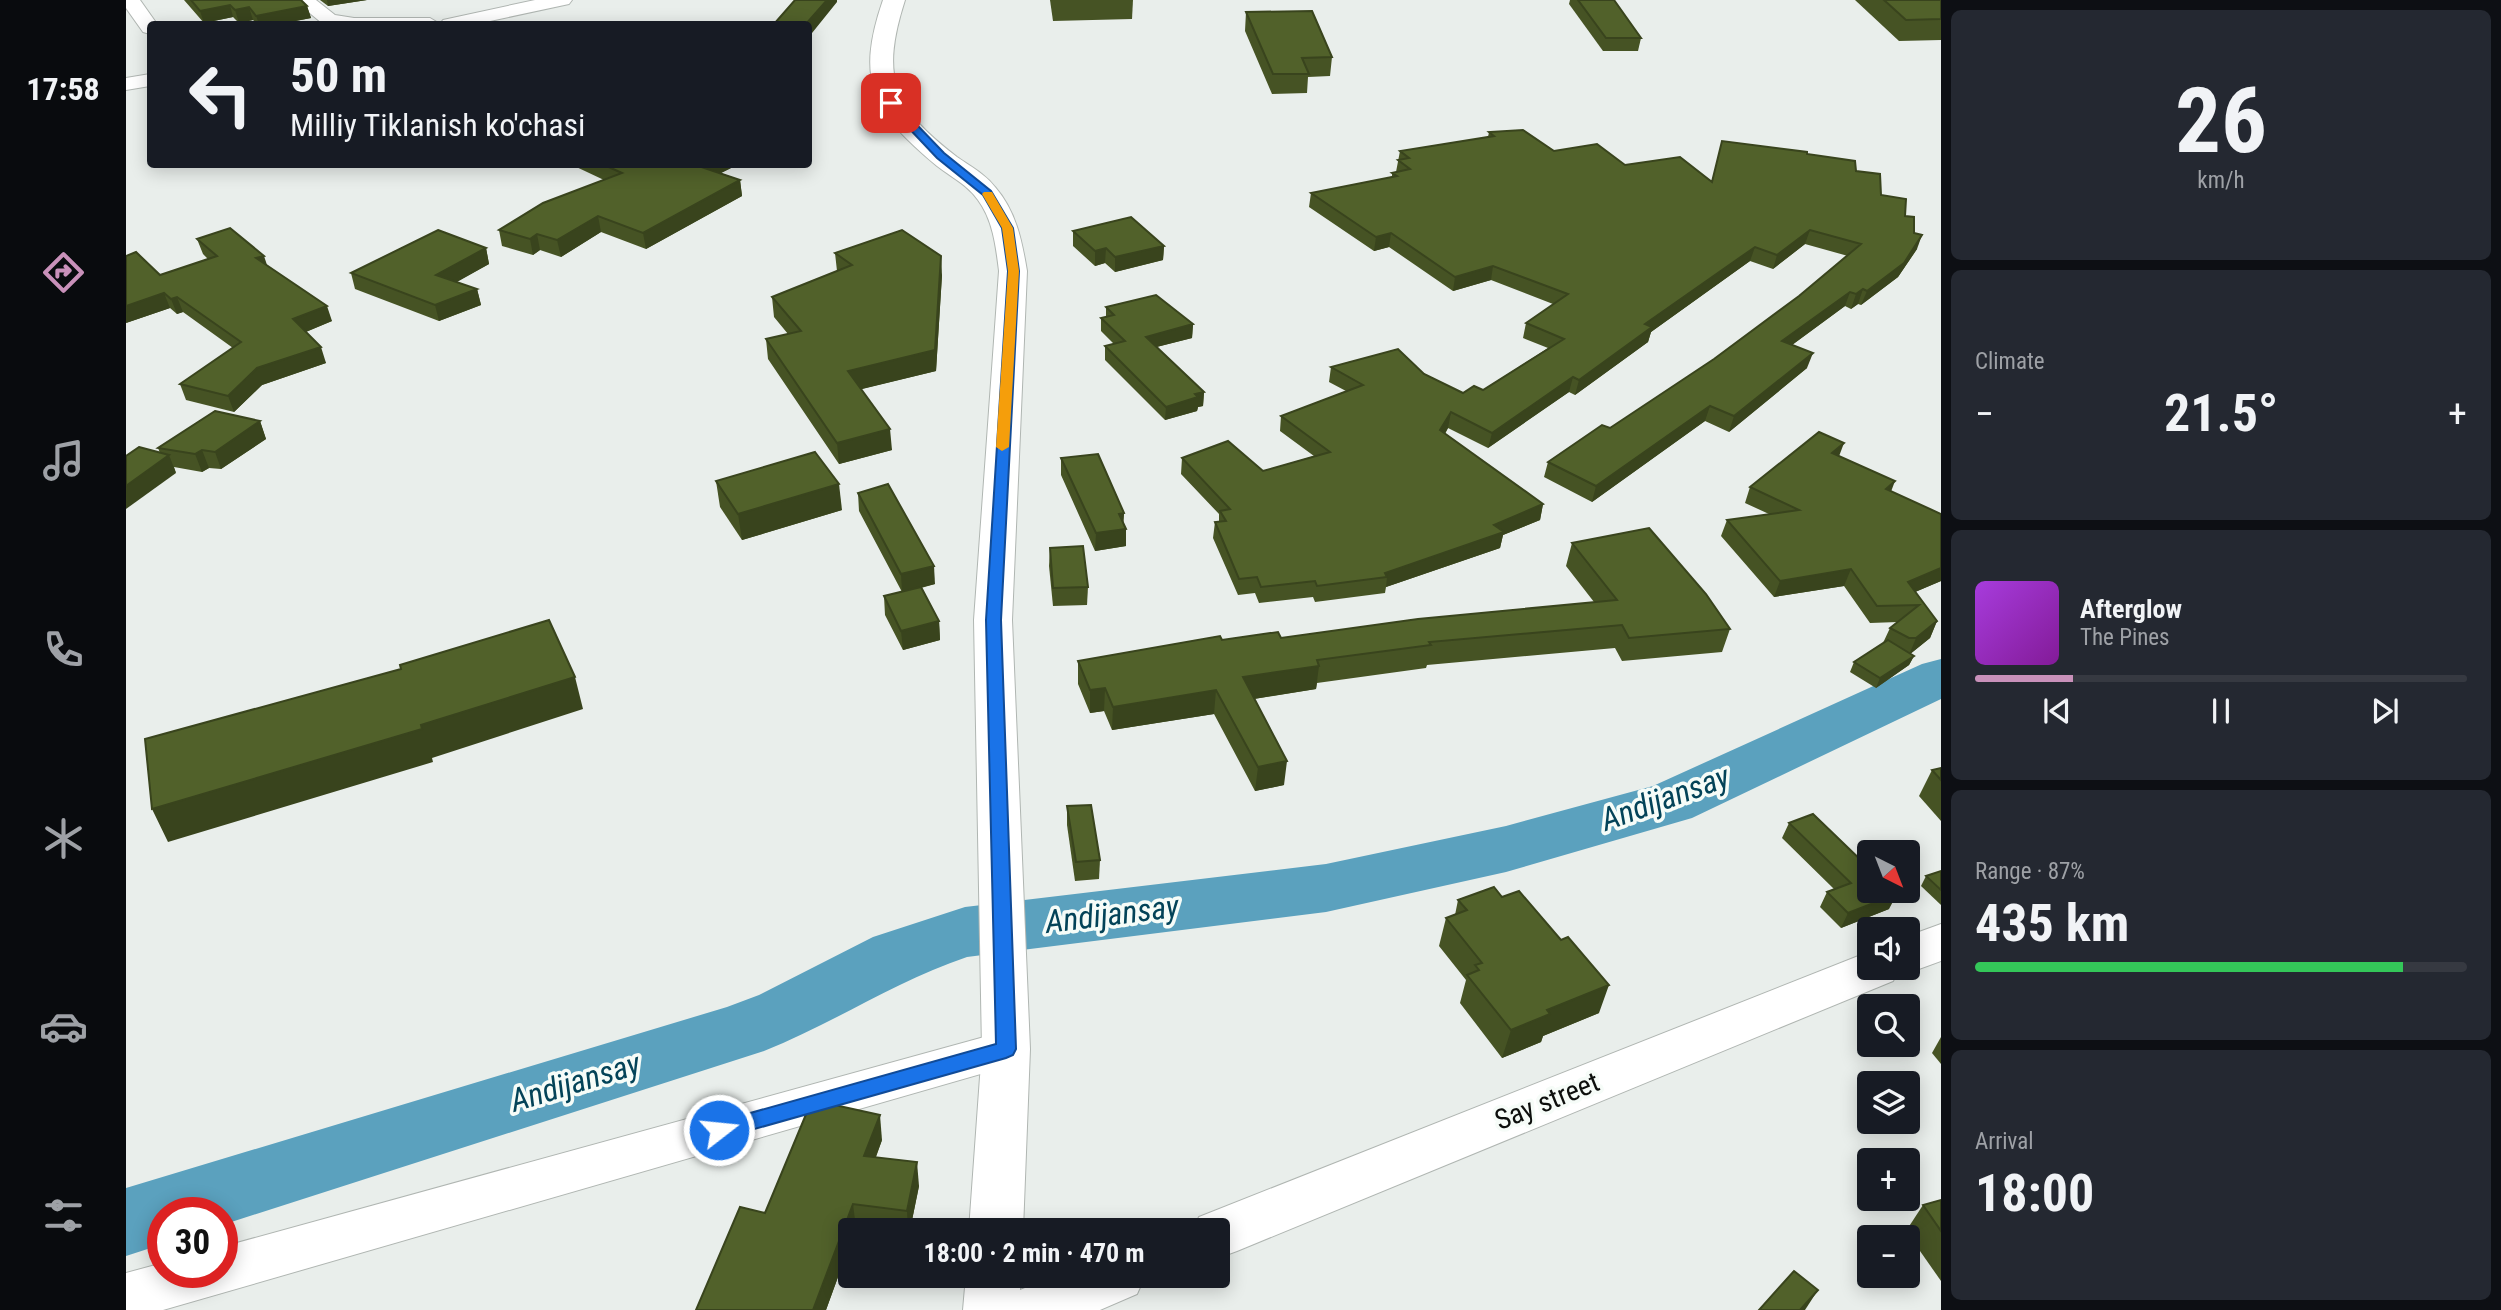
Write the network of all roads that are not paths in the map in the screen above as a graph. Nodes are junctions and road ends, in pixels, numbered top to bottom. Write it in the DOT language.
graph roads {
  1 [pos="130,0"];
  2 [pos="304,0"];
  3 [pos="562,0"];
  4 [pos="894,0"];
  5 [pos="523,3"];
  6 [pos="335,21"];
  7 [pos="460,21"];
  8 [pos="147,24"];
  9 [pos="126,32"];
  10 [pos="147,33"];
  11 [pos="147,80"];
  12 [pos="126,83"];
  13 [pos="1941,942"];
  14 [pos="1920,950"];
  15 [pos="1857,976"];
  16 [pos="1004,1028"];
  17 [pos="996,1218"];
  18 [pos="1230,1229"];
  19 [pos="238,1265"];
  20 [pos="158,1288"];
  21 [pos="992,1288"];
  22 [pos="1089,1288"];
  23 [pos="126,1297"];
  24 [pos="991,1310"];
  25 [pos="1037,1310"];
  1 -- 8 [label="street"];
  2 -- 6 [label="street"];
  3 -- 5 [label="street"];
  4 -- 16 [label="main road"];
  5 -- 7 [label="street"];
  9 -- 10 [label="street"];
  11 -- 12 [label="street"];
  13 -- 14 [label="main road"];
  15 -- 18 [label="main road, Say street"];
  16 -- 17 [label="main road"];
  16 -- 19 [label="street"];
  20 -- 23 [label="street"];
  21 -- 24 [label="main road"];
  22 -- 25 [label="main road"];
}
